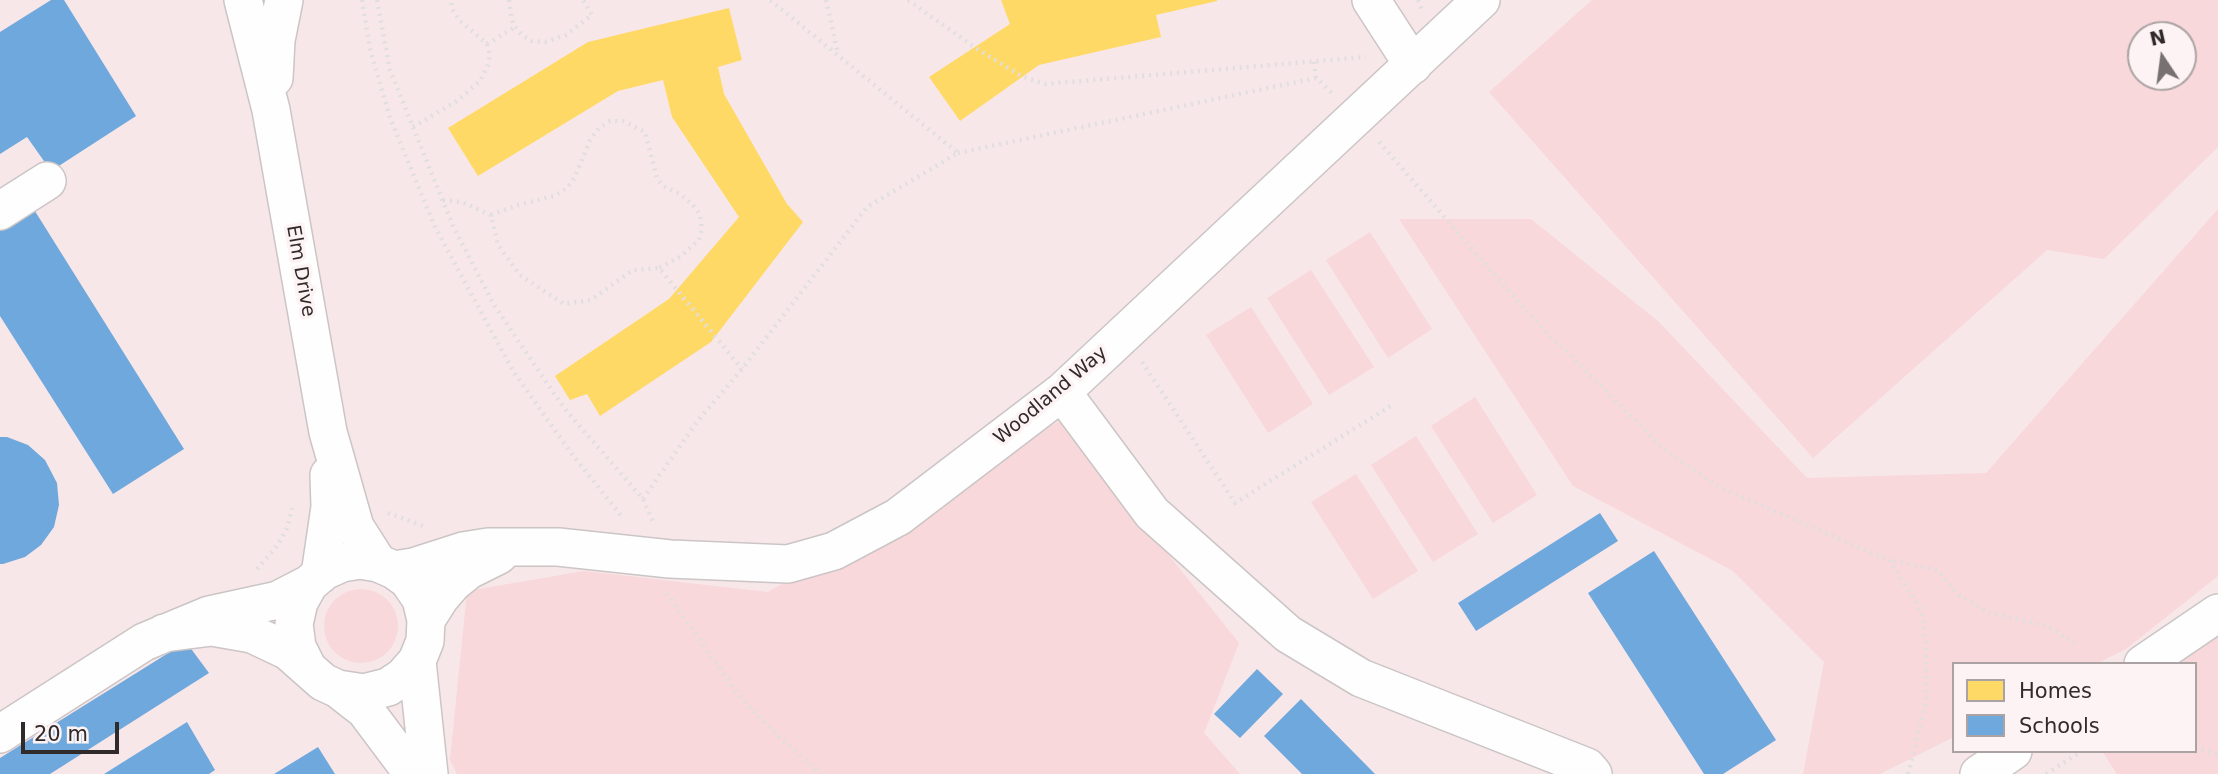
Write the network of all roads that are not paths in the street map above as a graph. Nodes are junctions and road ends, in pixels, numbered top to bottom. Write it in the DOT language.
graph roads {
  1 [pos="243,0"];
  2 [pos="284,0"];
  3 [pos="1371,0"];
  4 [pos="1481,0"];
  5 [pos="1409,59"];
  6 [pos="271,110"];
  7 [pos="47,181"];
  8 [pos="0,211"];
  9 [pos="1062,392"];
  10 [pos="328,432"];
  11 [pos="519,546"];
  12 [pos="386,566"];
  13 [pos="314,580"];
  14 [pos="2218,613"];
  15 [pos="426,620"];
  16 [pos="164,633"];
  17 [pos="417,661"];
  18 [pos="2146,662"];
  19 [pos="307,667"];
  20 [pos="338,689"];
  21 [pos="0,734"];
  22 [pos="2010,753"];
  23 [pos="413,774"];
  24 [pos="429,774"];
  25 [pos="1593,774"];
  26 [pos="1979,774"];
  1 -- 6 [label="street, Elm Drive"];
  2 -- 6 [label="street, Elm Drive"];
  3 -- 5 [label="street"];
  4 -- 5 [label="street, Woodland Way"];
  5 -- 9 [label="street, Woodland Way"];
  6 -- 10 [label="street, Elm Drive"];
  7 -- 8 [label="street"];
  9 -- 11 [label="street, Woodland Way"];
  9 -- 25 [label="street"];
  10 -- 12 [label="street, Elm Drive"];
  10 -- 13 [label="street, Elm Drive"];
  11 -- 12 [label="street, Woodland Way"];
  11 -- 15 [label="street, Woodland Way"];
  12 -- 13 [label="street"];
  12 -- 15 [label="street"];
  13 -- 16 [label="street"];
  13 -- 19 [label="street"];
  14 -- 18 [label="street"];
  15 -- 17 [label="street"];
  16 -- 19 [label="street"];
  16 -- 21 [label="street"];
  17 -- 20 [label="street"];
  17 -- 24 [label="street"];
  19 -- 20 [label="street"];
  20 -- 23 [label="street"];
  22 -- 26 [label="street"];
}
